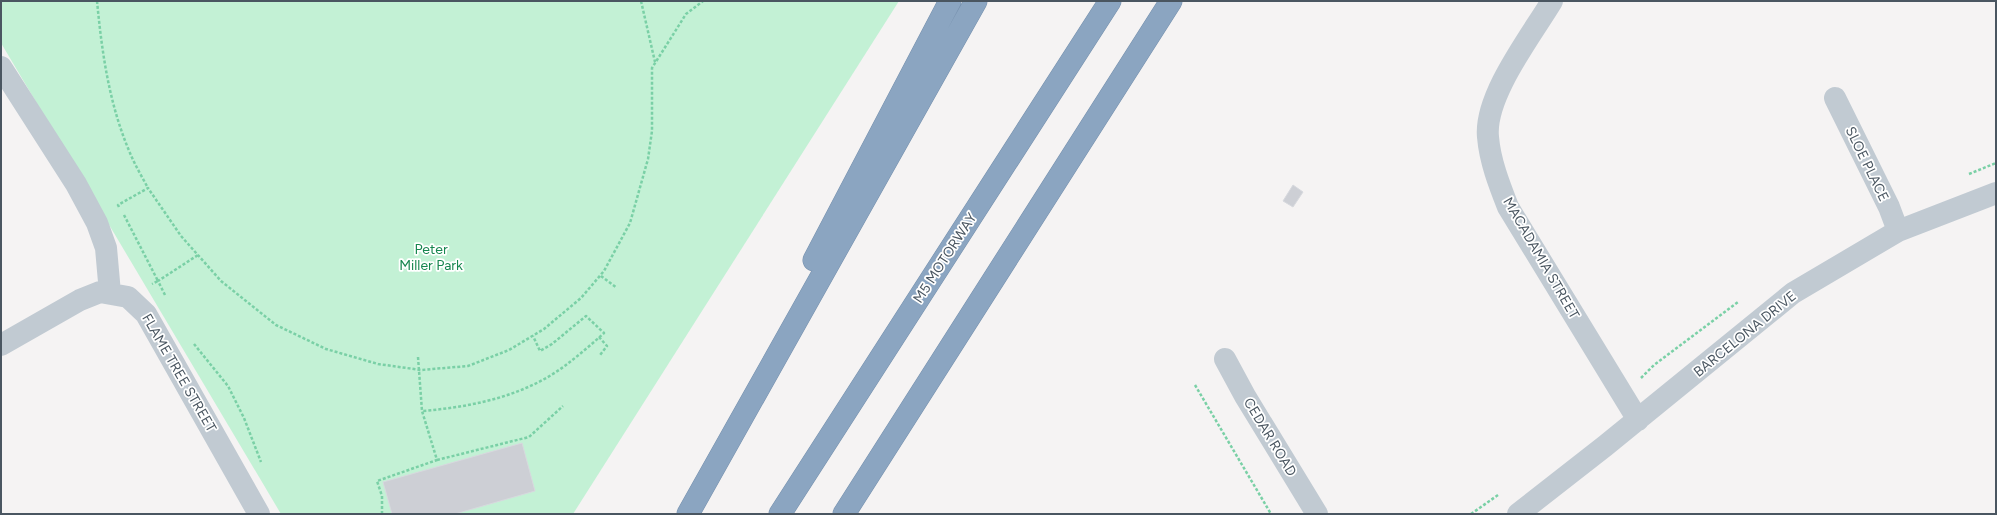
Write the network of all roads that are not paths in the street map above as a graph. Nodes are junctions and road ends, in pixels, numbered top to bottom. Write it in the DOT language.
graph roads {
  1 [pos="950,1"];
  2 [pos="976,1"];
  3 [pos="1110,1"];
  4 [pos="1171,1"];
  5 [pos="1552,1"];
  6 [pos="1,67"];
  7 [pos="1835,98"];
  8 [pos="1996,193"];
  9 [pos="1898,231"];
  10 [pos="119,295"];
  11 [pos="1,345"];
  12 [pos="1226,359"];
  13 [pos="1638,420"];
  14 [pos="259,514"];
  15 [pos="681,514"];
  16 [pos="688,514"];
  17 [pos="780,514"];
  18 [pos="844,514"];
  19 [pos="1317,514"];
  20 [pos="1518,514"];
  1 -- 15 [label="highway"];
  2 -- 16 [label="highway"];
  3 -- 17 [label="highway, M5 MOTORWAY"];
  4 -- 18 [label="highway"];
  5 -- 13 [label="street, MACADAMIA STREET"];
  6 -- 10 [label="street"];
  7 -- 9 [label="street, SLOE PLACE"];
  8 -- 9 [label="street, BARCELONA DRIVE"];
  9 -- 13 [label="street, BARCELONA DRIVE"];
  10 -- 11 [label="street"];
  10 -- 14 [label="street, FLAME TREE STREET"];
  12 -- 19 [label="street, CEDAR ROAD"];
  13 -- 20 [label="street, BARCELONA DRIVE"];
}
